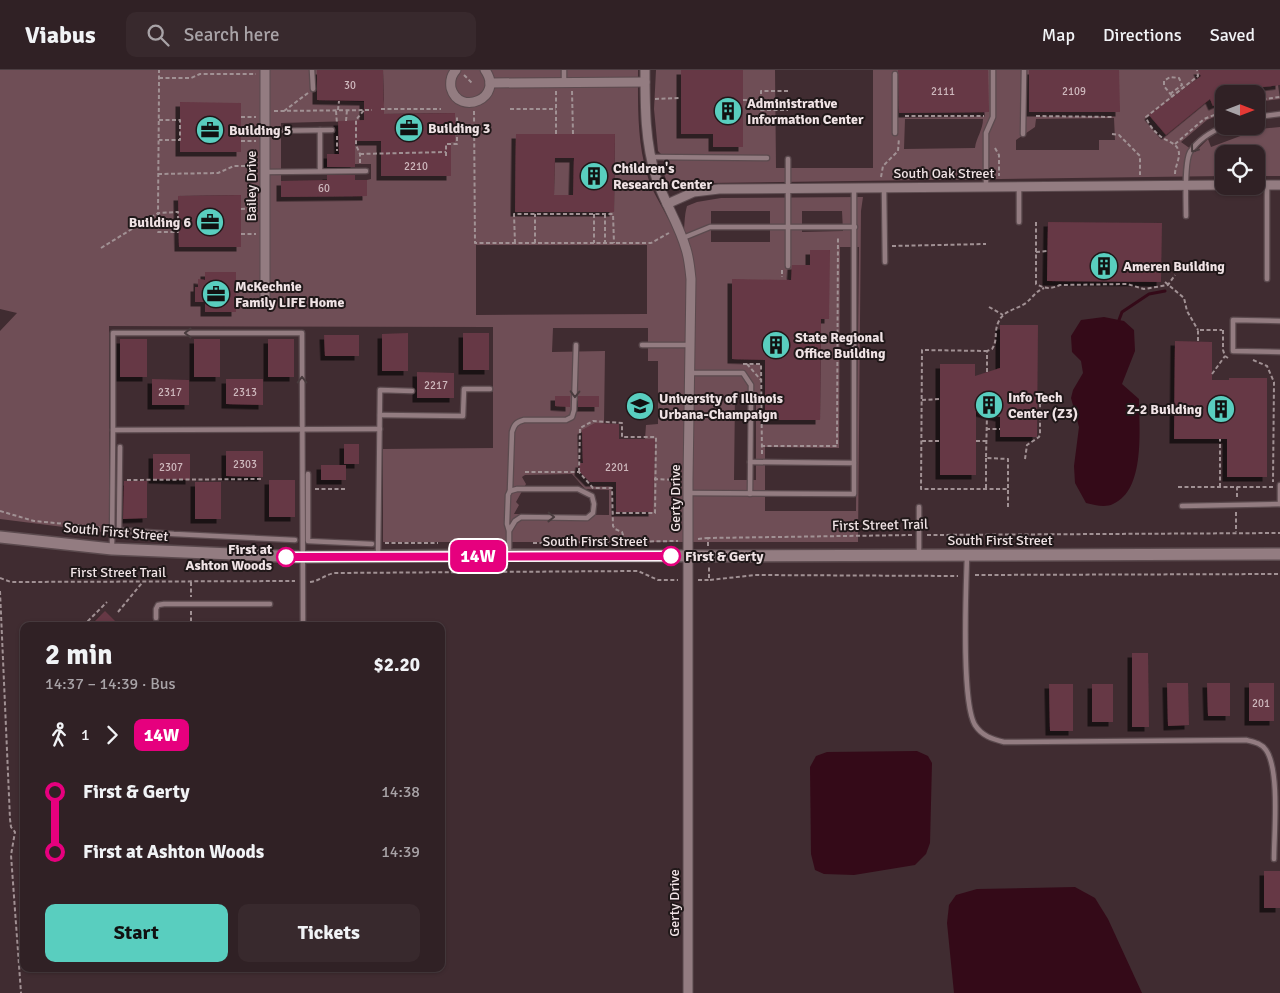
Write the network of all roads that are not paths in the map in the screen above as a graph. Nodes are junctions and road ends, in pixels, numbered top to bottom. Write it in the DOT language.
graph roads {
  1 [pos="312,70"];
  2 [pos="457,70"];
  3 [pos="485,70"];
  4 [pos="564,70"];
  5 [pos="645,70"];
  6 [pos="993,70"];
  7 [pos="1024,70"];
  8 [pos="261,72"];
  9 [pos="895,74"];
  10 [pos="564,82"];
  11 [pos="645,82"];
  12 [pos="490,83"];
  13 [pos="312,89"];
  14 [pos="1280,114"];
  15 [pos="1265,116"];
  16 [pos="320,130"];
  17 [pos="332,130"];
  18 [pos="265,131"];
  19 [pos="1215,132"];
  20 [pos="897,133"];
  21 [pos="1023,134"];
  22 [pos="650,157"];
  23 [pos="767,158"];
  24 [pos="788,159"];
  25 [pos="262,169"];
  26 [pos="320,171"];
  27 [pos="366,171"];
  28 [pos="1267,185"];
  29 [pos="1280,185"];
  30 [pos="1186,186"];
  31 [pos="1215,186"];
  32 [pos="986,187"];
  33 [pos="1019,187"];
  34 [pos="788,188"];
  35 [pos="854,188"];
  36 [pos="884,188"];
  37 [pos="667,204"];
  38 [pos="1186,216"];
  39 [pos="1019,222"];
  40 [pos="788,227"];
  41 [pos="855,227"];
  42 [pos="683,238"];
  43 [pos="885,262"];
  44 [pos="788,266"];
  45 [pos="1267,279"];
  46 [pos="265,303"];
  47 [pos="1280,321"];
  48 [pos="576,345"];
  49 [pos="642,345"];
  50 [pos="690,345"];
  51 [pos="1280,352"];
  52 [pos="690,373"];
  53 [pos="490,389"];
  54 [pos="412,391"];
  55 [pos="380,416"];
  56 [pos="302,429"];
  57 [pos="380,429"];
  58 [pos="113,430"];
  59 [pos="120,447"];
  60 [pos="750,462"];
  61 [pos="854,462"];
  62 [pos="308,474"];
  63 [pos="1280,485"];
  64 [pos="510,491"];
  65 [pos="688,493"];
  66 [pos="750,494"];
  67 [pos="1280,504"];
  68 [pos="1182,506"];
  69 [pos="919,507"];
  70 [pos="509,531"];
  71 [pos="0,537"];
  72 [pos="295,540"];
  73 [pos="372,544"];
  74 [pos="112,549"];
  75 [pos="1280,554"];
  76 [pos="509,555"];
  77 [pos="919,555"];
  78 [pos="967,555"];
  79 [pos="688,556"];
  80 [pos="302,557"];
  81 [pos="378,557"];
  82 [pos="270,604"];
  83 [pos="156,618"];
  84 [pos="303,622"];
  85 [pos="1274,859"];
  86 [pos="688,993"];
  1 -- 13 [label="lane"];
  2 -- 12 [label="street"];
  3 -- 12 [label="street"];
  4 -- 10 [label="lane"];
  5 -- 11 [label="street, Gerty Drive"];
  6 -- 32 [label="lane"];
  7 -- 21 [label="lane"];
  8 -- 18 [label="street, Bailey Drive"];
  9 -- 20 [label="lane"];
  10 -- 11 [label="street"];
  10 -- 12 [label="street"];
  11 -- 22 [label="street, Gerty Drive"];
  14 -- 15 [label="lane"];
  16 -- 17 [label="lane"];
  16 -- 18 [label="lane"];
  16 -- 26 [label="lane"];
  18 -- 25 [label="street, Bailey Drive"];
  19 -- 30 [label="lane, one-way"];
  22 -- 23 [label="lane"];
  22 -- 37 [label="street, Gerty Drive"];
  24 -- 34 [label="lane"];
  25 -- 26 [label="lane"];
  25 -- 46 [label="street, Bailey Drive"];
  26 -- 27 [label="lane"];
  28 -- 29 [label="street"];
  28 -- 45 [label="lane"];
  30 -- 31 [label="street, South Oak Street"];
  30 -- 33 [label="street, South Oak Street"];
  30 -- 38 [label="lane"];
  32 -- 33 [label="street, South Oak Street"];
  32 -- 36 [label="street, South Oak Street"];
  33 -- 39 [label="lane"];
  34 -- 35 [label="street, South Oak Street"];
  34 -- 37 [label="street, South Oak Street"];
  34 -- 40 [label="lane"];
  35 -- 36 [label="street, South Oak Street"];
  35 -- 41 [label="lane"];
  36 -- 43 [label="lane"];
  37 -- 42 [label="street, Gerty Drive"];
  40 -- 41 [label="lane"];
  40 -- 42 [label="lane"];
  40 -- 44 [label="lane"];
  41 -- 61 [label="lane"];
  42 -- 50 [label="street, Gerty Drive"];
  47 -- 51 [label="lane"];
  48 -- 64 [label="lane, one-way"];
  49 -- 50 [label="lane"];
  50 -- 52 [label="street, Gerty Drive"];
  52 -- 60 [label="lane"];
  52 -- 65 [label="street, Gerty Drive"];
  53 -- 55 [label="lane"];
  54 -- 55 [label="lane"];
  55 -- 57 [label="lane"];
  56 -- 57 [label="lane"];
  56 -- 58 [label="lane"];
  56 -- 58 [label="lane, one-way"];
  56 -- 80 [label="lane"];
  57 -- 81 [label="lane"];
  58 -- 74 [label="lane"];
  59 -- 72 [label="lane"];
  60 -- 61 [label="lane"];
  60 -- 66 [label="lane"];
  61 -- 66 [label="lane"];
  62 -- 73 [label="lane"];
  63 -- 67 [label="lane"];
  64 -- 70 [label="lane"];
  70 -- 64 [label="lane, one-way"];
  65 -- 66 [label="lane"];
  65 -- 79 [label="street, Gerty Drive"];
  67 -- 68 [label="lane"];
  69 -- 77 [label="lane"];
  70 -- 76 [label="lane"];
  71 -- 74 [label="street, South First Street"];
  74 -- 80 [label="street, South First Street"];
  75 -- 78 [label="street, South First Street"];
  76 -- 79 [label="street, South First Street"];
  76 -- 81 [label="street, South First Street"];
  77 -- 78 [label="street, South First Street"];
  77 -- 79 [label="street, South First Street"];
  78 -- 85 [label="lane"];
  79 -- 86 [label="street, Gerty Drive"];
  80 -- 81 [label="street, South First Street"];
  80 -- 84 [label="lane"];
  82 -- 83 [label="lane"];
}
